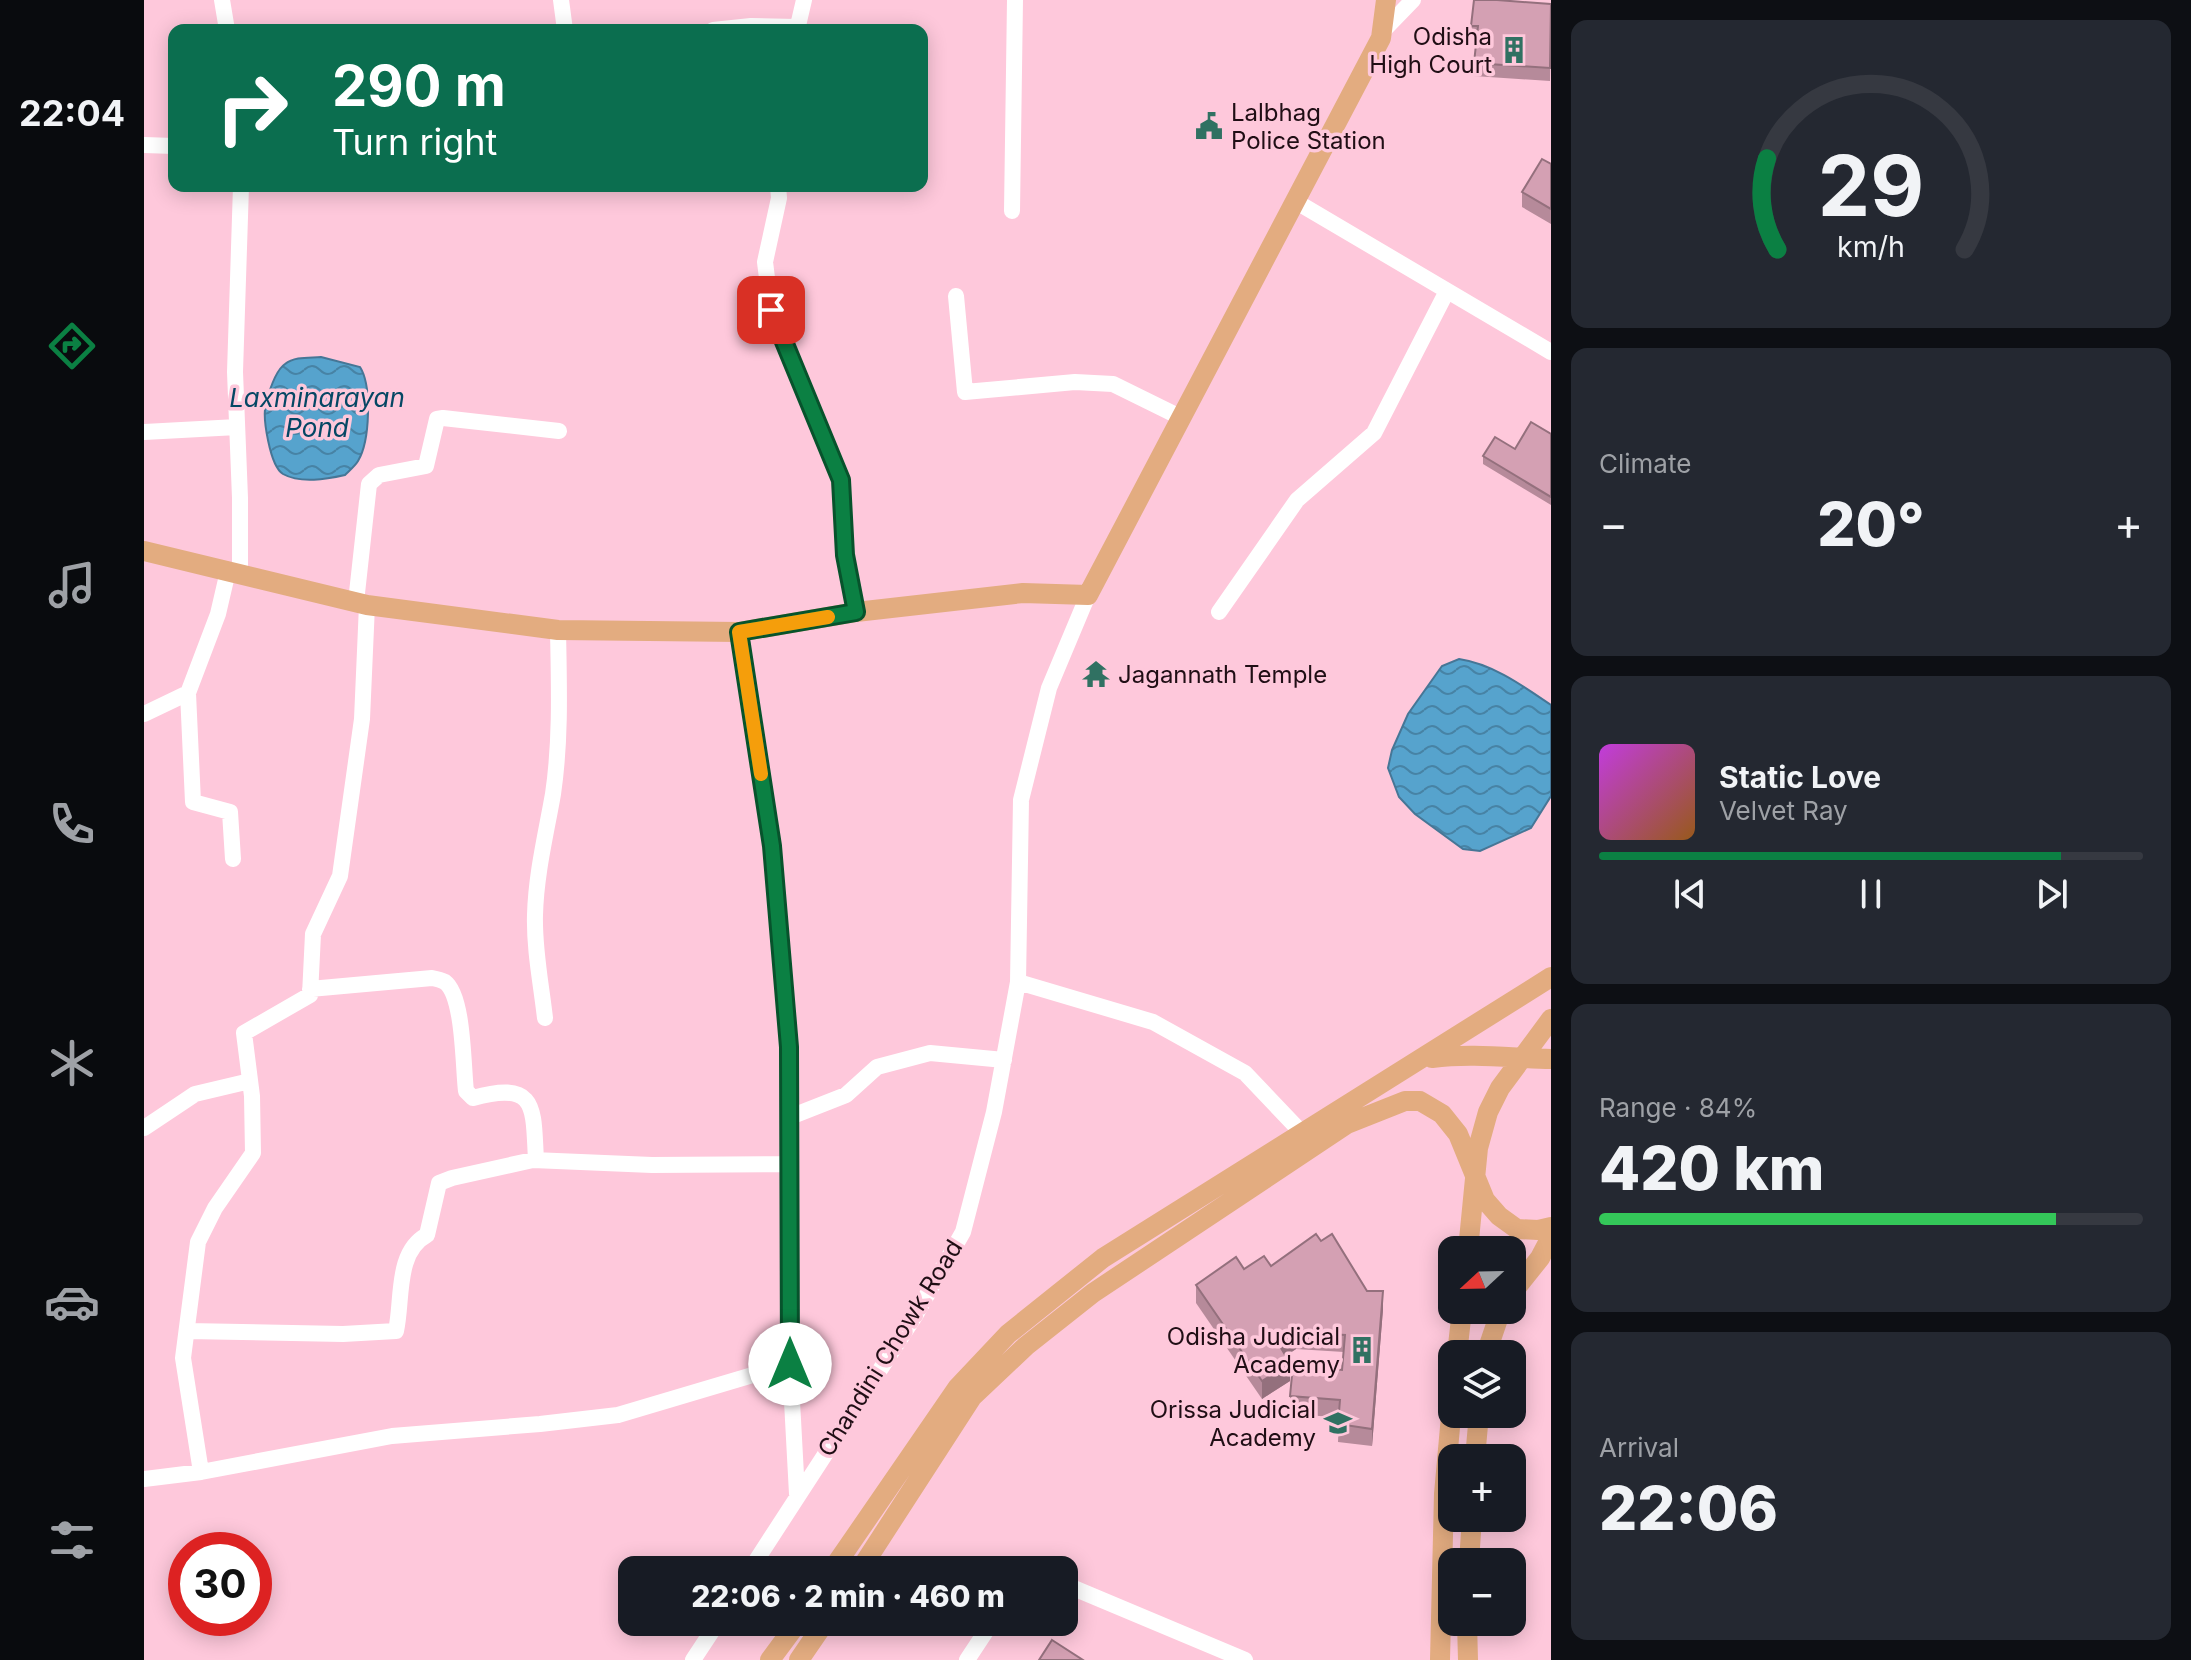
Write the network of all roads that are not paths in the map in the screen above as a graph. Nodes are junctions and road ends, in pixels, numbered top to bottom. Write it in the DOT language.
graph roads {
  1 [pos="222,0"];
  2 [pos="561,0"];
  3 [pos="804,0"];
  4 [pos="1015,0"];
  5 [pos="1386,0"];
  6 [pos="1413,0"];
  7 [pos="226,24"];
  8 [pos="564,24"];
  9 [pos="798,24"];
  10 [pos="1382,32"];
  11 [pos="144,145"];
  12 [pos="168,146"];
  13 [pos="241,192"];
  14 [pos="778,192"];
  15 [pos="1295,201"];
  16 [pos="1012,211"];
  17 [pos="1447,291"];
  18 [pos="956,296"];
  19 [pos="1551,352"];
  20 [pos="1180,417"];
  21 [pos="237,427"];
  22 [pos="559,431"];
  23 [pos="144,432"];
  24 [pos="144,551"];
  25 [pos="234,573"];
  26 [pos="1088,595"];
  27 [pos="362,604"];
  28 [pos="856,612"];
  29 [pos="1219,612"];
  30 [pos="558,630"];
  31 [pos="739,632"];
  32 [pos="188,693"];
  33 [pos="144,714"];
  34 [pos="233,859"];
  35 [pos="1551,977"];
  36 [pos="1018,982"];
  37 [pos="310,989"];
  38 [pos="545,1018"];
  39 [pos="1551,1019"];
  40 [pos="1424,1059"];
  41 [pos="1551,1059"];
  42 [pos="1004,1060"];
  43 [pos="1522,1060"];
  44 [pos="250,1081"];
  45 [pos="790,1117"];
  46 [pos="144,1128"];
  47 [pos="1303,1134"];
  48 [pos="536,1160"];
  49 [pos="790,1164"];
  50 [pos="1477,1177"];
  51 [pos="1551,1227"];
  52 [pos="1470,1236"];
  53 [pos="1551,1237"];
  54 [pos="1526,1276"];
  55 [pos="187,1331"];
  56 [pos="790,1364"];
  57 [pos="1450,1428"];
  58 [pos="201,1472"];
  59 [pos="144,1479"];
  60 [pos="797,1494"];
  61 [pos="759,1556"];
  62 [pos="842,1556"];
  63 [pos="869,1556"];
  64 [pos="1078,1590"];
  65 [pos="709,1636"];
  66 [pos="788,1636"];
  67 [pos="815,1636"];
  68 [pos="983,1636"];
  69 [pos="1467,1636"];
  70 [pos="693,1660"];
  71 [pos="770,1660"];
  72 [pos="799,1660"];
  73 [pos="967,1660"];
  74 [pos="1245,1660"];
  75 [pos="1440,1660"];
  76 [pos="1468,1660"];
  1 -- 7 [label="street"];
  2 -- 8 [label="street"];
  3 -- 9 [label="street"];
  4 -- 16 [label="street"];
  5 -- 10 [label="main road"];
  6 -- 10 [label="street"];
  10 -- 15 [label="main road"];
  11 -- 12 [label="street"];
  13 -- 21 [label="street"];
  14 -- 28 [label="street"];
  15 -- 17 [label="street"];
  15 -- 20 [label="main road"];
  17 -- 19 [label="street"];
  17 -- 29 [label="street"];
  18 -- 20 [label="street"];
  20 -- 26 [label="main road"];
  21 -- 23 [label="street"];
  21 -- 25 [label="street"];
  22 -- 27 [label="street"];
  24 -- 25 [label="main road"];
  25 -- 27 [label="main road"];
  25 -- 32 [label="street"];
  26 -- 28 [label="main road"];
  26 -- 36 [label="street, Chandini Chowk Road"];
  27 -- 30 [label="main road"];
  27 -- 37 [label="street"];
  28 -- 31 [label="main road"];
  30 -- 31 [label="main road"];
  30 -- 38 [label="street"];
  31 -- 45 [label="street"];
  32 -- 33 [label="street"];
  32 -- 34 [label="street"];
  35 -- 40 [label="main road"];
  36 -- 42 [label="street, Chandini Chowk Road"];
  36 -- 47 [label="street"];
  37 -- 44 [label="street"];
  37 -- 48 [label="street"];
  39 -- 43 [label="main road"];
  40 -- 43 [label="main road"];
  40 -- 47 [label="main road"];
  41 -- 43 [label="main road"];
  42 -- 45 [label="street"];
  42 -- 60 [label="street, Chandini Chowk Road"];
  43 -- 50 [label="main road"];
  44 -- 46 [label="street"];
  44 -- 55 [label="street"];
  45 -- 49 [label="street"];
  47 -- 62 [label="main road"];
  48 -- 49 [label="street"];
  48 -- 55 [label="street"];
  49 -- 56 [label="street"];
  50 -- 51 [label="main road"];
  50 -- 52 [label="main road"];
  50 -- 63 [label="main road"];
  53 -- 54 [label="main road"];
  55 -- 58 [label="street"];
  56 -- 58 [label="street"];
  56 -- 60 [label="street"];
  57 -- 75 [label="main road"];
  58 -- 59 [label="street"];
  60 -- 61 [label="street, Chandini Chowk Road"];
  64 -- 74 [label="street"];
  65 -- 70 [label="street"];
  66 -- 71 [label="main road"];
  67 -- 72 [label="main road"];
  68 -- 73 [label="street"];
  69 -- 76 [label="main road"];
}
